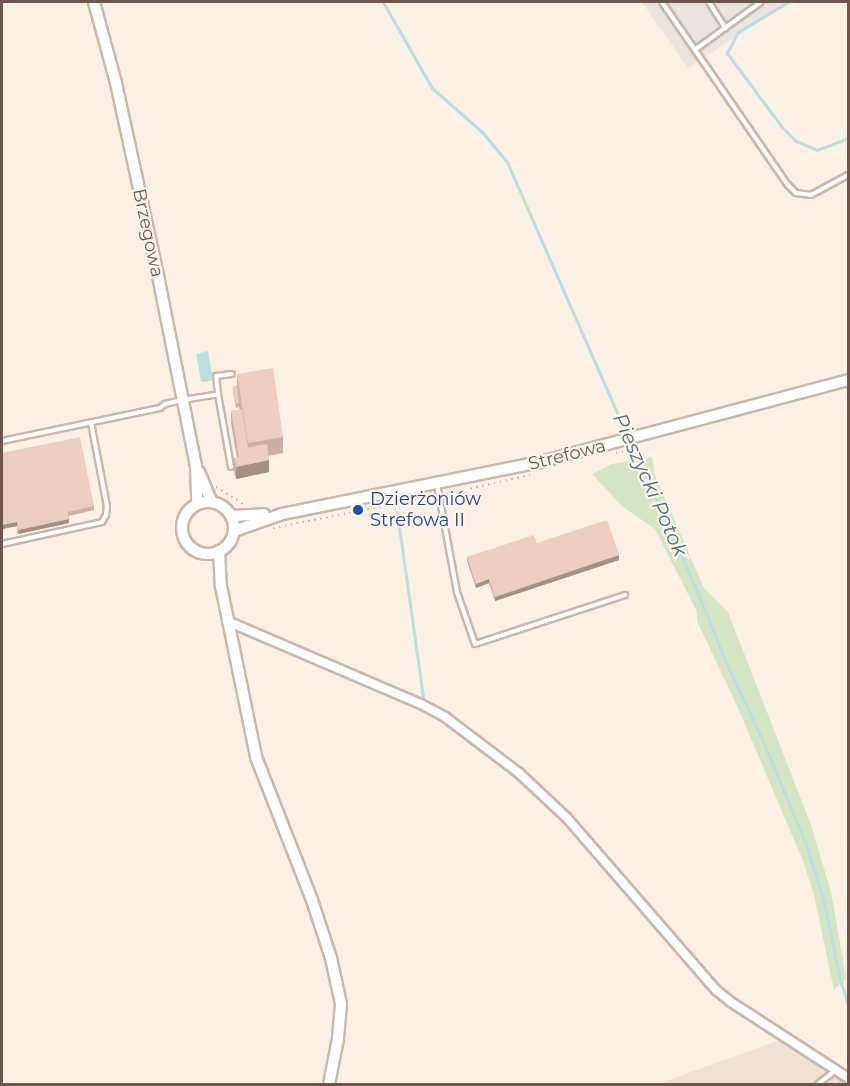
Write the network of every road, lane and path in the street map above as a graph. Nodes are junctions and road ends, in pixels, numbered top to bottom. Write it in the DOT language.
graph roads {
  1 [pos="94,2"];
  2 [pos="662,2"];
  3 [pos="709,2"];
  4 [pos="761,2"];
  5 [pos="725,28"];
  6 [pos="696,49"];
  7 [pos="849,175"];
  8 [pos="232,374"];
  9 [pos="849,380"];
  10 [pos="218,394"];
  11 [pos="182,400"];
  12 [pos="91,423"];
  13 [pos="2,441"];
  14 [pos="636,442"];
  15 [pos="620,447"];
  16 [pos="196,466"];
  17 [pos="231,467"];
  18 [pos="437,484"];
  19 [pos="212,502"];
  20 [pos="197,504"];
  21 [pos="282,514"];
  22 [pos="231,516"];
  23 [pos="234,531"];
  24 [pos="2,544"];
  25 [pos="213,553"];
  26 [pos="625,595"];
  27 [pos="227,621"];
  28 [pos="837,1070"];
  29 [pos="849,1078"];
  30 [pos="329,1084"];
  31 [pos="818,1084"];
  1 -- 11 [label="street, Brzegowa"];
  2 -- 6 [label="lane"];
  3 -- 5 [label="lane"];
  4 -- 5 [label="lane"];
  5 -- 6 [label="lane"];
  6 -- 7 [label="lane"];
  8 -- 10 [label="lane"];
  9 -- 14 [label="street, Strefowa"];
  10 -- 11 [label="lane"];
  10 -- 17 [label="lane"];
  11 -- 12 [label="lane"];
  11 -- 16 [label="street, Brzegowa"];
  12 -- 13 [label="lane"];
  12 -- 24 [label="lane"];
  14 -- 15 [label="street, Strefowa"];
  14 -- 15 [label="path"];
  15 -- 18 [label="street, Strefowa"];
  16 -- 19 [label="street"];
  16 -- 20 [label="street"];
  18 -- 21 [label="street, Strefowa"];
  18 -- 26 [label="lane"];
  19 -- 20 [label="street"];
  19 -- 22 [label="street"];
  20 -- 25 [label="street"];
  21 -- 22 [label="street"];
  21 -- 23 [label="street"];
  22 -- 23 [label="street"];
  23 -- 25 [label="street"];
  25 -- 27 [label="street"];
  27 -- 28 [label="street"];
  27 -- 30 [label="street"];
  28 -- 29 [label="street"];
  28 -- 31 [label="lane"];
}
